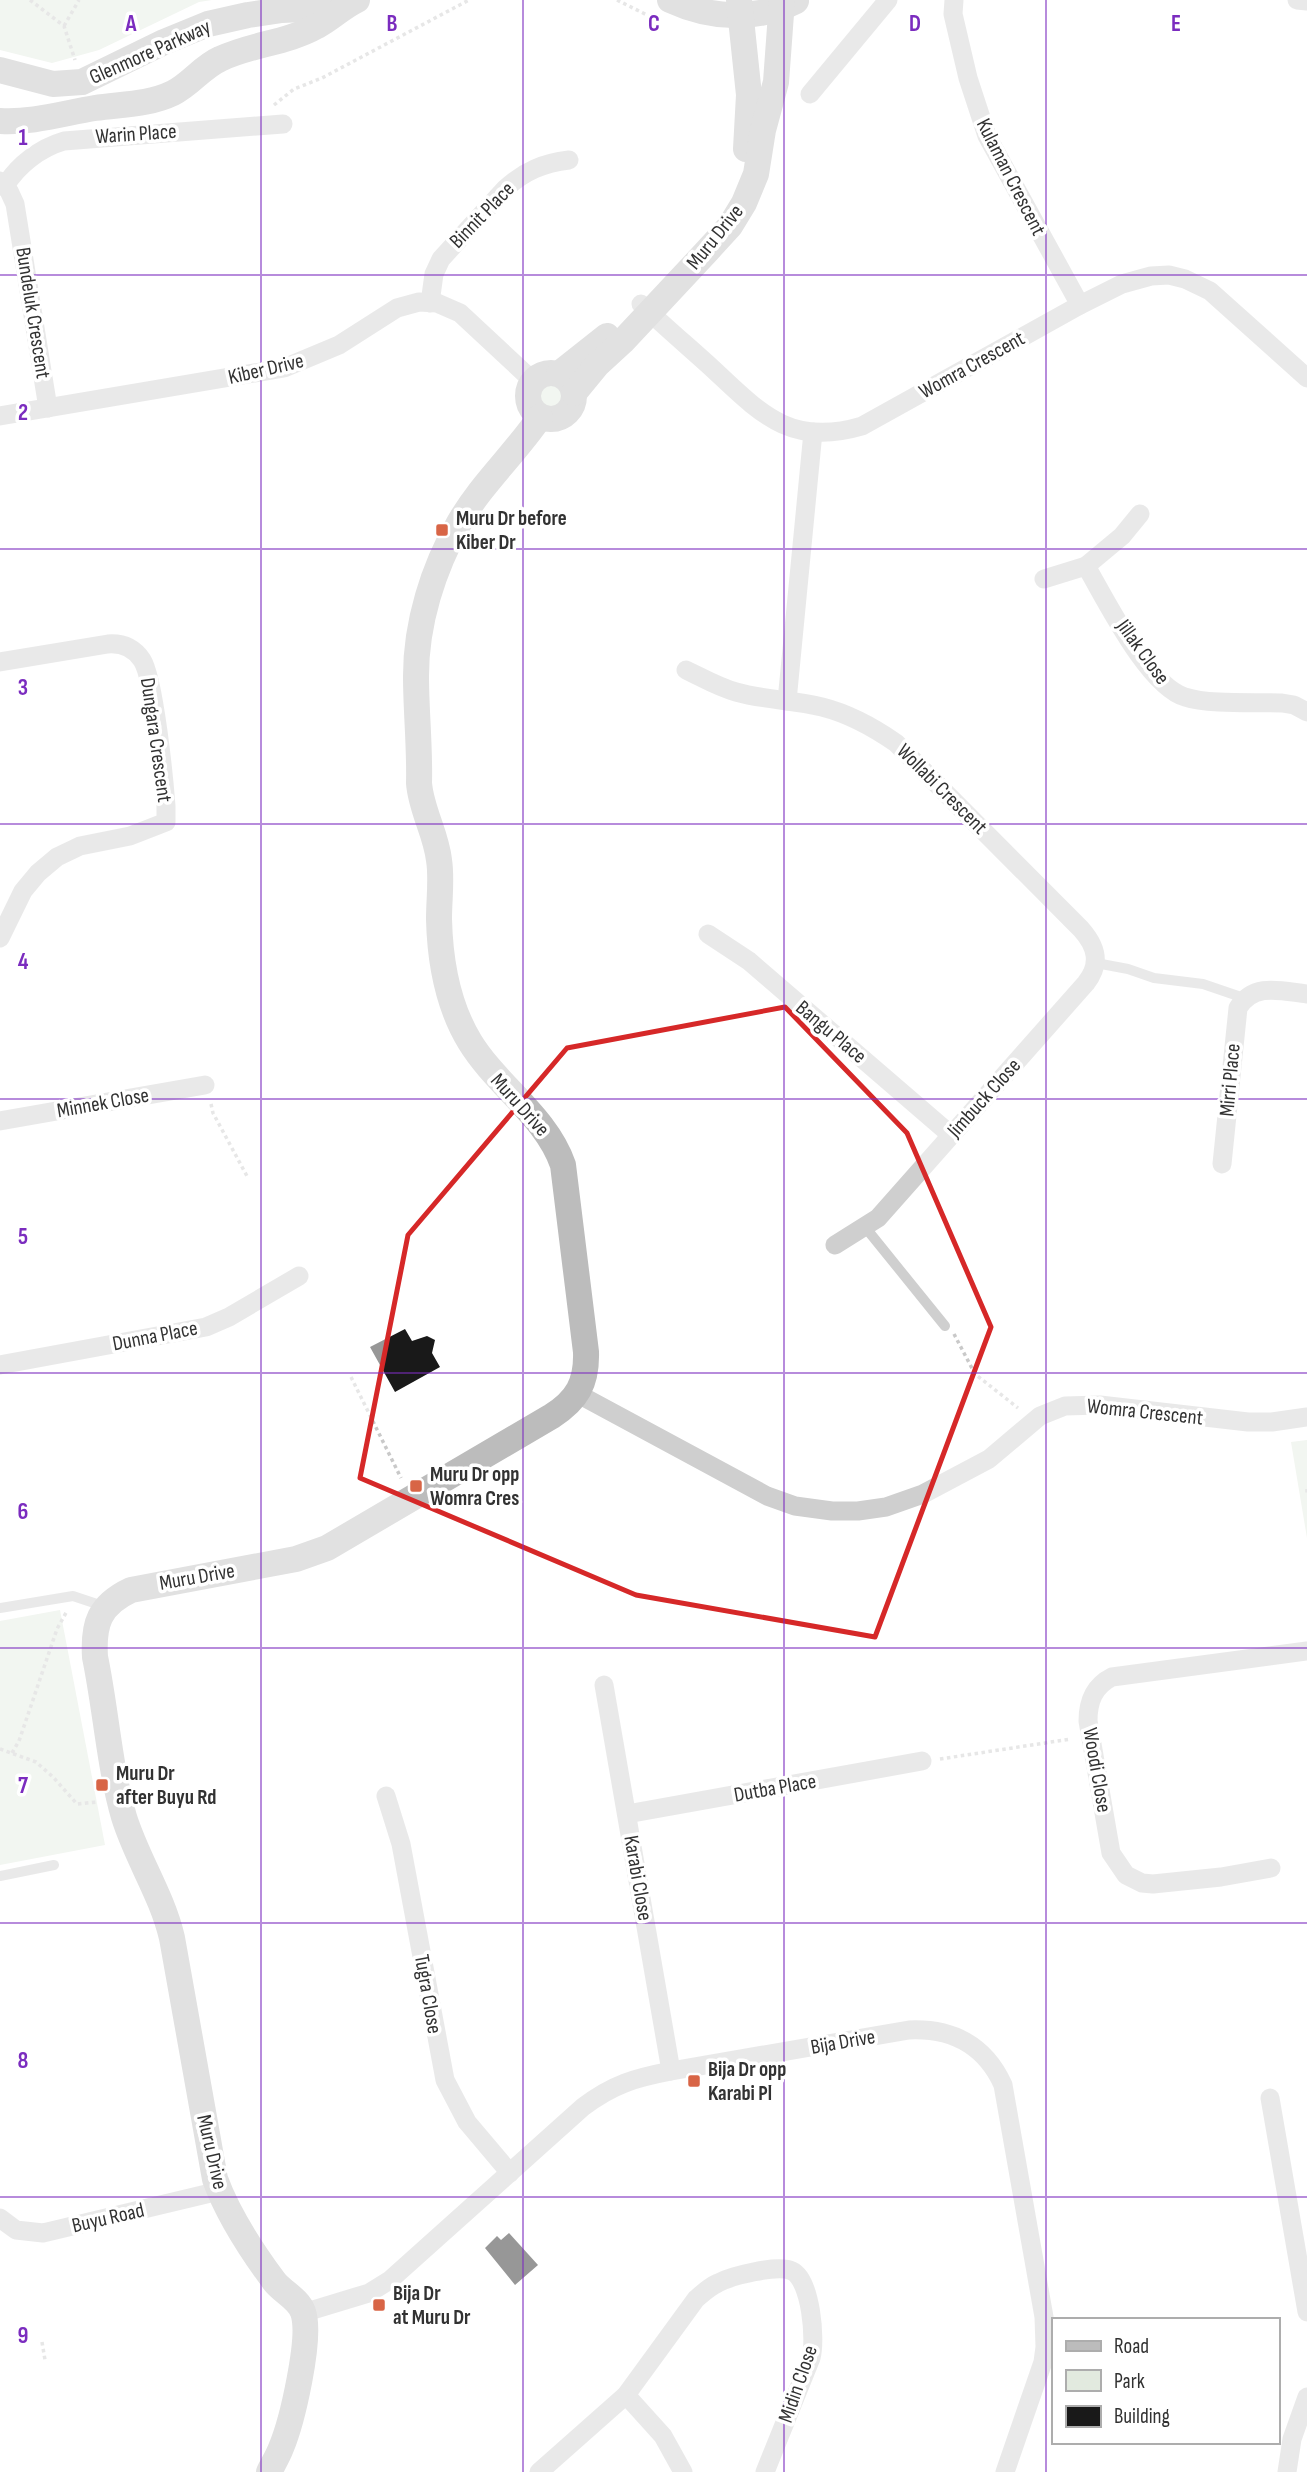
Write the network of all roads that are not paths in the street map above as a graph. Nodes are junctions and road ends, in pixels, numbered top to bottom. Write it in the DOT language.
graph roads {
  1 [pos="670,0"];
  2 [pos="888,0"];
  3 [pos="954,0"];
  4 [pos="1297,0"];
  5 [pos="1307,1"];
  6 [pos="350,3"];
  7 [pos="788,3"];
  8 [pos="740,7"];
  9 [pos="0,70"];
  10 [pos="810,94"];
  11 [pos="0,121"];
  12 [pos="277,124"];
  13 [pos="569,160"];
  14 [pos="3,184"];
  15 [pos="430,303"];
  16 [pos="1080,305"];
  17 [pos="645,308"];
  18 [pos="1307,378"];
  19 [pos="555,383"];
  20 [pos="48,408"];
  21 [pos="0,416"];
  22 [pos="540,417"];
  23 [pos="813,432"];
  24 [pos="1140,514"];
  25 [pos="1086,566"];
  26 [pos="1044,579"];
  27 [pos="0,662"];
  28 [pos="687,670"];
  29 [pos="787,701"];
  30 [pos="1307,712"];
  31 [pos="708,934"];
  32 [pos="0,938"];
  33 [pos="1096,963"];
  34 [pos="1307,994"];
  35 [pos="1244,998"];
  36 [pos="205,1085"];
  37 [pos="0,1121"];
  38 [pos="951,1135"];
  39 [pos="1222,1164"];
  40 [pos="865,1227"];
  41 [pos="835,1245"];
  42 [pos="299,1276"];
  43 [pos="945,1326"];
  44 [pos="0,1365"];
  45 [pos="578,1394"];
  46 [pos="1307,1417"];
  47 [pos="106,1607"];
  48 [pos="0,1608"];
  49 [pos="1307,1651"];
  50 [pos="604,1685"];
  51 [pos="922,1761"];
  52 [pos="386,1796"];
  53 [pos="627,1814"];
  54 [pos="54,1865"];
  55 [pos="1270,1868"];
  56 [pos="0,1876"];
  57 [pos="671,2071"];
  58 [pos="1270,2098"];
  59 [pos="510,2173"];
  60 [pos="219,2191"];
  61 [pos="0,2218"];
  62 [pos="1307,2312"];
  63 [pos="303,2313"];
  64 [pos="625,2395"];
  65 [pos="1307,2397"];
  66 [pos="269,2472"];
  67 [pos="539,2472"];
  68 [pos="683,2472"];
  69 [pos="765,2472"];
  70 [pos="1005,2472"];
  71 [pos="1287,2472"];
  1 -- 8 [label="street"];
  2 -- 10 [label="street"];
  3 -- 16 [label="street, Kulaman Crescent"];
  4 -- 5 [label="street"];
  6 -- 9 [label="street, Glenmore Parkway"];
  6 -- 11 [label="street, Glenmore Parkway"];
  7 -- 8 [label="street"];
  7 -- 17 [label="street, Muru Drive"];
  8 -- 17 [label="street, Muru Drive"];
  12 -- 14 [label="street, Warin Place"];
  13 -- 15 [label="street, Binnit Place"];
  14 -- 20 [label="street, Bundeluk Crescent"];
  15 -- 19 [label="street, Kiber Drive"];
  15 -- 20 [label="street, Kiber Drive"];
  16 -- 18 [label="street, Womra Crescent"];
  16 -- 23 [label="street, Womra Crescent"];
  17 -- 19 [label="street, Muru Drive"];
  17 -- 23 [label="street, Womra Crescent"];
  19 -- 22 [label="street"];
  19 -- 22 [label="street"];
  20 -- 21 [label="street, Kiber Drive"];
  22 -- 45 [label="street, Muru Drive"];
  23 -- 29 [label="street"];
  24 -- 25 [label="street"];
  25 -- 26 [label="street"];
  25 -- 30 [label="street, Jillak Close"];
  27 -- 32 [label="street, Dungara Crescent"];
  28 -- 29 [label="street, Wollabi Crescent"];
  29 -- 33 [label="street, Wollabi Crescent"];
  31 -- 38 [label="street, Bangu Place"];
  33 -- 35 [label="lane"];
  33 -- 38 [label="street, Jimbuck Close"];
  34 -- 35 [label="street"];
  35 -- 39 [label="street, Mirri Place"];
  36 -- 37 [label="street, Minnek Close"];
  38 -- 40 [label="street, Jimbuck Close"];
  40 -- 41 [label="street, Jimbuck Close"];
  40 -- 43 [label="lane"];
  42 -- 44 [label="street, Dunna Place"];
  45 -- 46 [label="street, Womra Crescent"];
  45 -- 47 [label="street, Muru Drive"];
  47 -- 48 [label="lane"];
  47 -- 60 [label="street, Muru Drive"];
  49 -- 55 [label="street, Woodi Close"];
  50 -- 53 [label="street, Karabi Close"];
  51 -- 53 [label="street, Dutba Place"];
  52 -- 59 [label="street, Tugra Close"];
  53 -- 57 [label="street, Karabi Close"];
  54 -- 56 [label="lane"];
  57 -- 59 [label="street, Bija Drive"];
  57 -- 70 [label="street, Bija Drive"];
  58 -- 62 [label="street"];
  59 -- 63 [label="street, Bija Drive"];
  60 -- 61 [label="street, Buyu Road"];
  60 -- 63 [label="street, Muru Drive"];
  63 -- 66 [label="street"];
  64 -- 67 [label="street, Midin Close"];
  64 -- 68 [label="street"];
  64 -- 69 [label="street, Midin Close"];
  65 -- 71 [label="street"];
}
